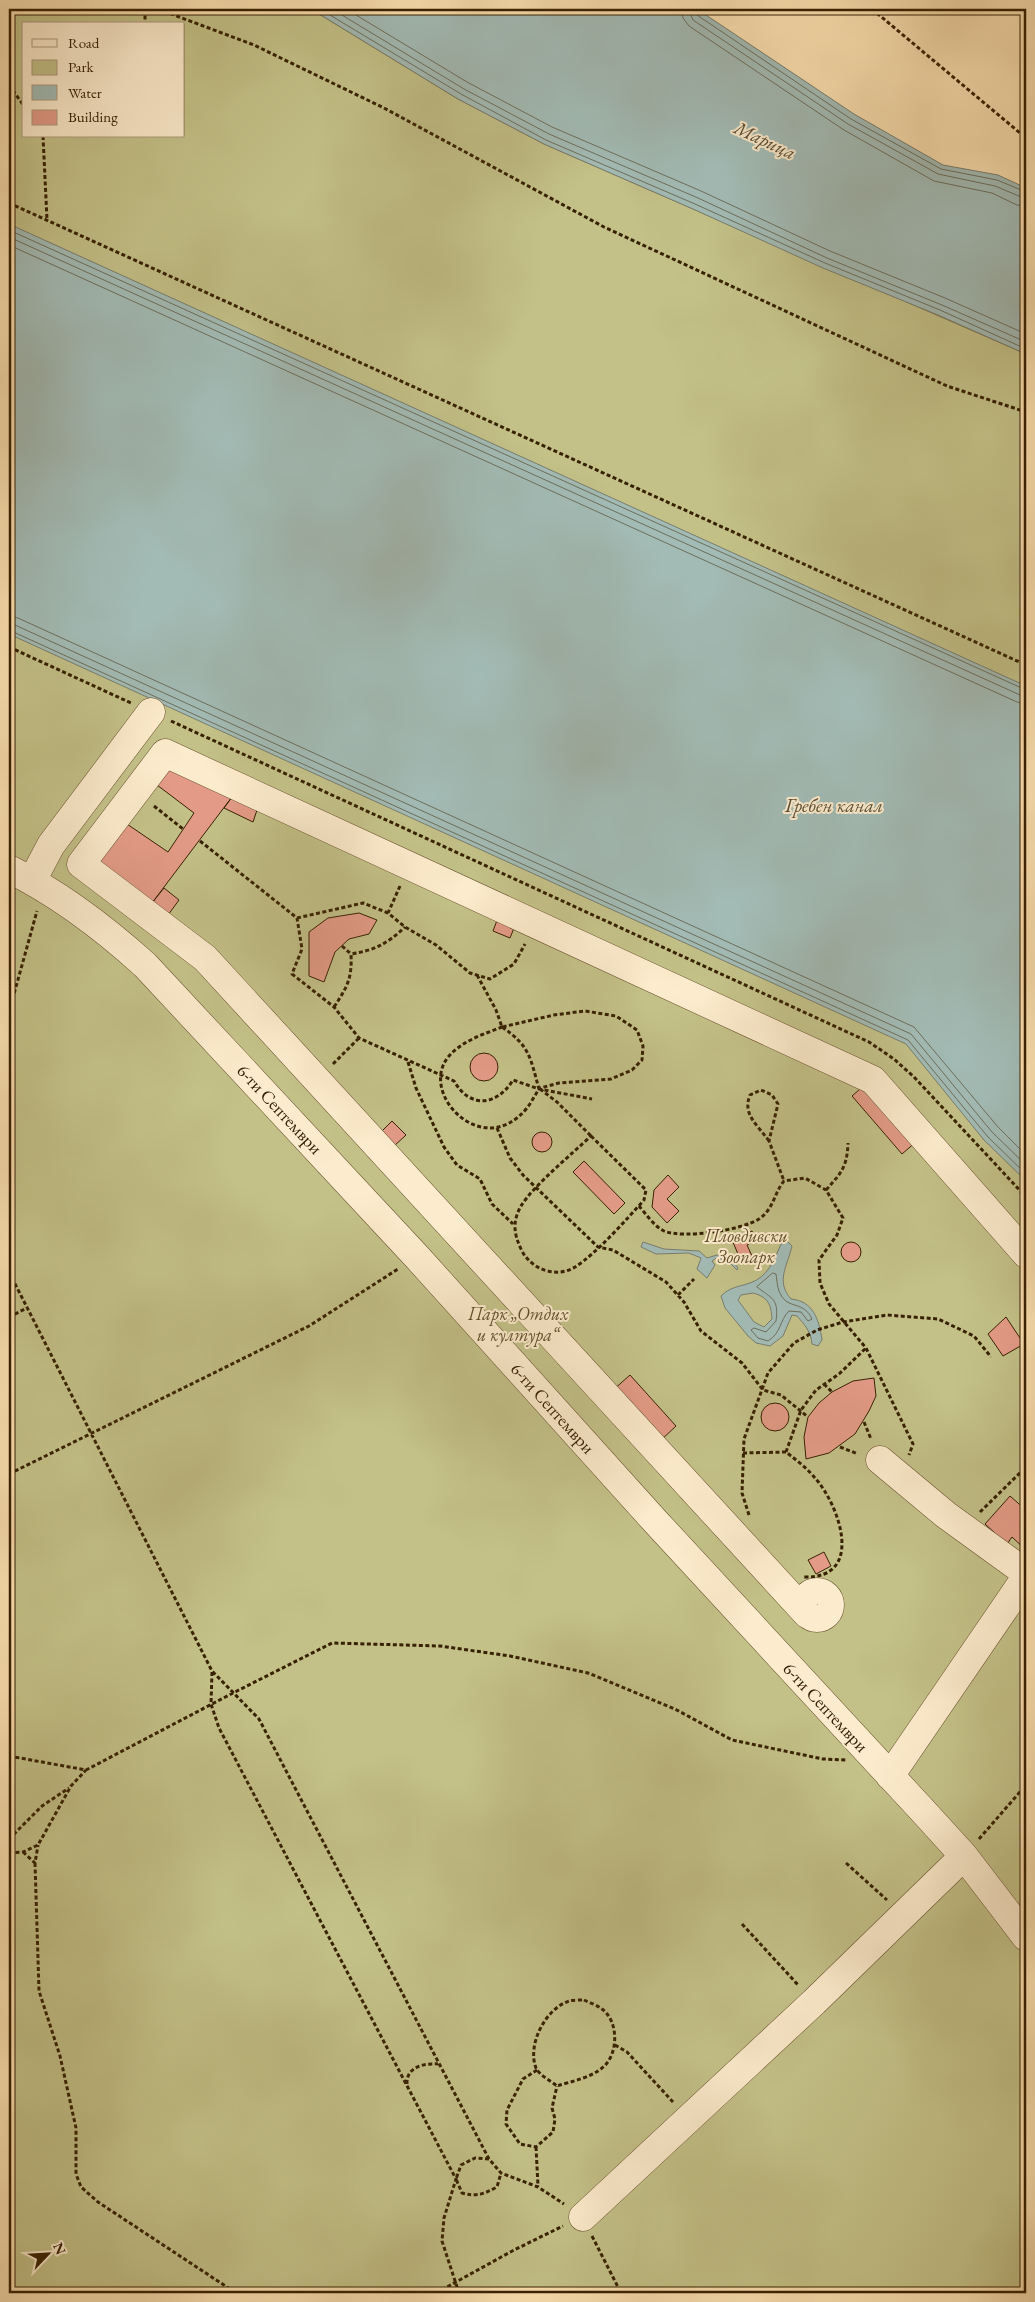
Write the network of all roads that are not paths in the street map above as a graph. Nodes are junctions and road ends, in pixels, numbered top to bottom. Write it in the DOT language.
graph roads {
  1 [pos="152,712"];
  2 [pos="134,737"];
  3 [pos="165,753"];
  4 [pos="28,879"];
  5 [pos="1026,1254"];
  6 [pos="890,1469"];
  7 [pos="1026,1573"];
  8 [pos="1026,1577"];
  9 [pos="807,1614"];
  10 [pos="883,1769"];
  11 [pos="964,1856"];
  12 [pos="1026,1936"];
  13 [pos="583,2217"];
  1 -- 2 [label="street"];
  2 -- 3 [label="street"];
  2 -- 4 [label="street"];
  3 -- 5 [label="street"];
  3 -- 9 [label="street"];
  4 -- 10 [label="street, 6-ти Септември"];
  6 -- 7 [label="street"];
  8 -- 10 [label="street"];
  10 -- 11 [label="street, 6-ти Септември"];
  11 -- 12 [label="street, 6-ти Септември"];
  11 -- 13 [label="street"];
}
